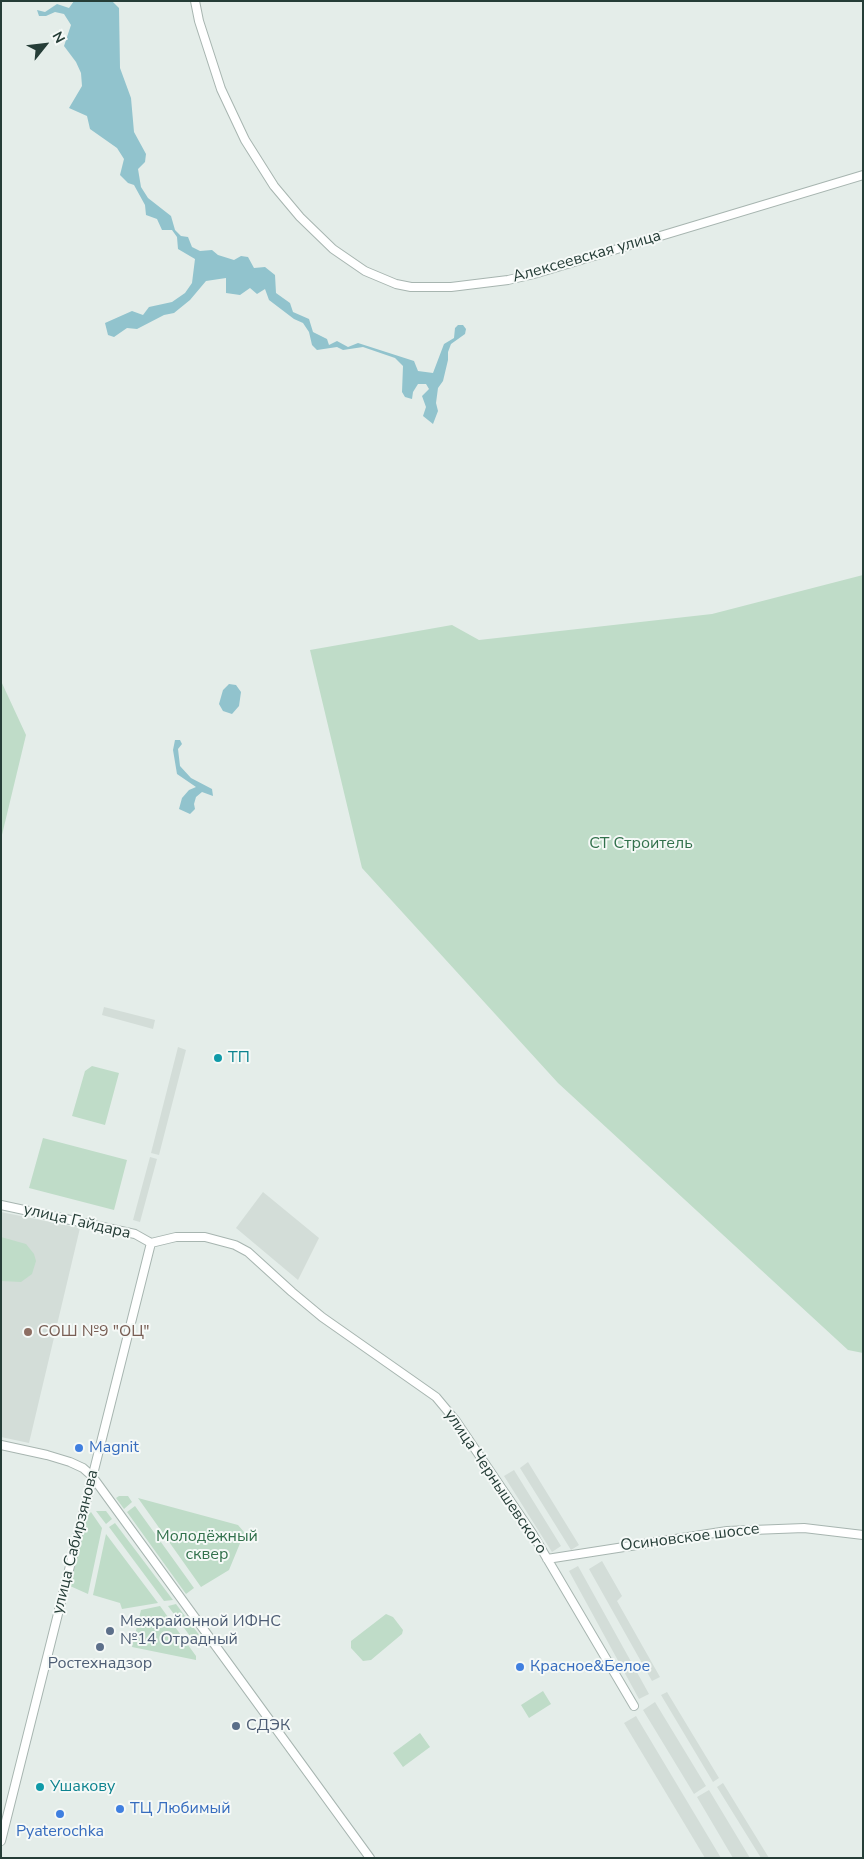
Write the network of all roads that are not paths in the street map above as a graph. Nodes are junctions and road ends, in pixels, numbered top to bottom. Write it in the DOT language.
graph roads {
  1 [pos="195,1"];
  2 [pos="863,175"];
  3 [pos="1,1205"];
  4 [pos="151,1242"];
  5 [pos="1,1445"];
  6 [pos="92,1476"];
  7 [pos="862,1533"];
  8 [pos="547,1559"];
  9 [pos="634,1706"];
  10 [pos="1,1841"];
  11 [pos="370,1858"];
  1 -- 2 [label="street, Алексеевская улица"];
  3 -- 4 [label="street, улица Гайдара"];
  4 -- 6 [label="street, улица Сабирзянова"];
  4 -- 8 [label="street, улица Чернышевского"];
  5 -- 6 [label="street"];
  6 -- 10 [label="street, улица Сабирзянова"];
  6 -- 11 [label="street"];
  7 -- 8 [label="street, Осиновское шоссе"];
  8 -- 9 [label="street, улица Чернышевского"];
}
